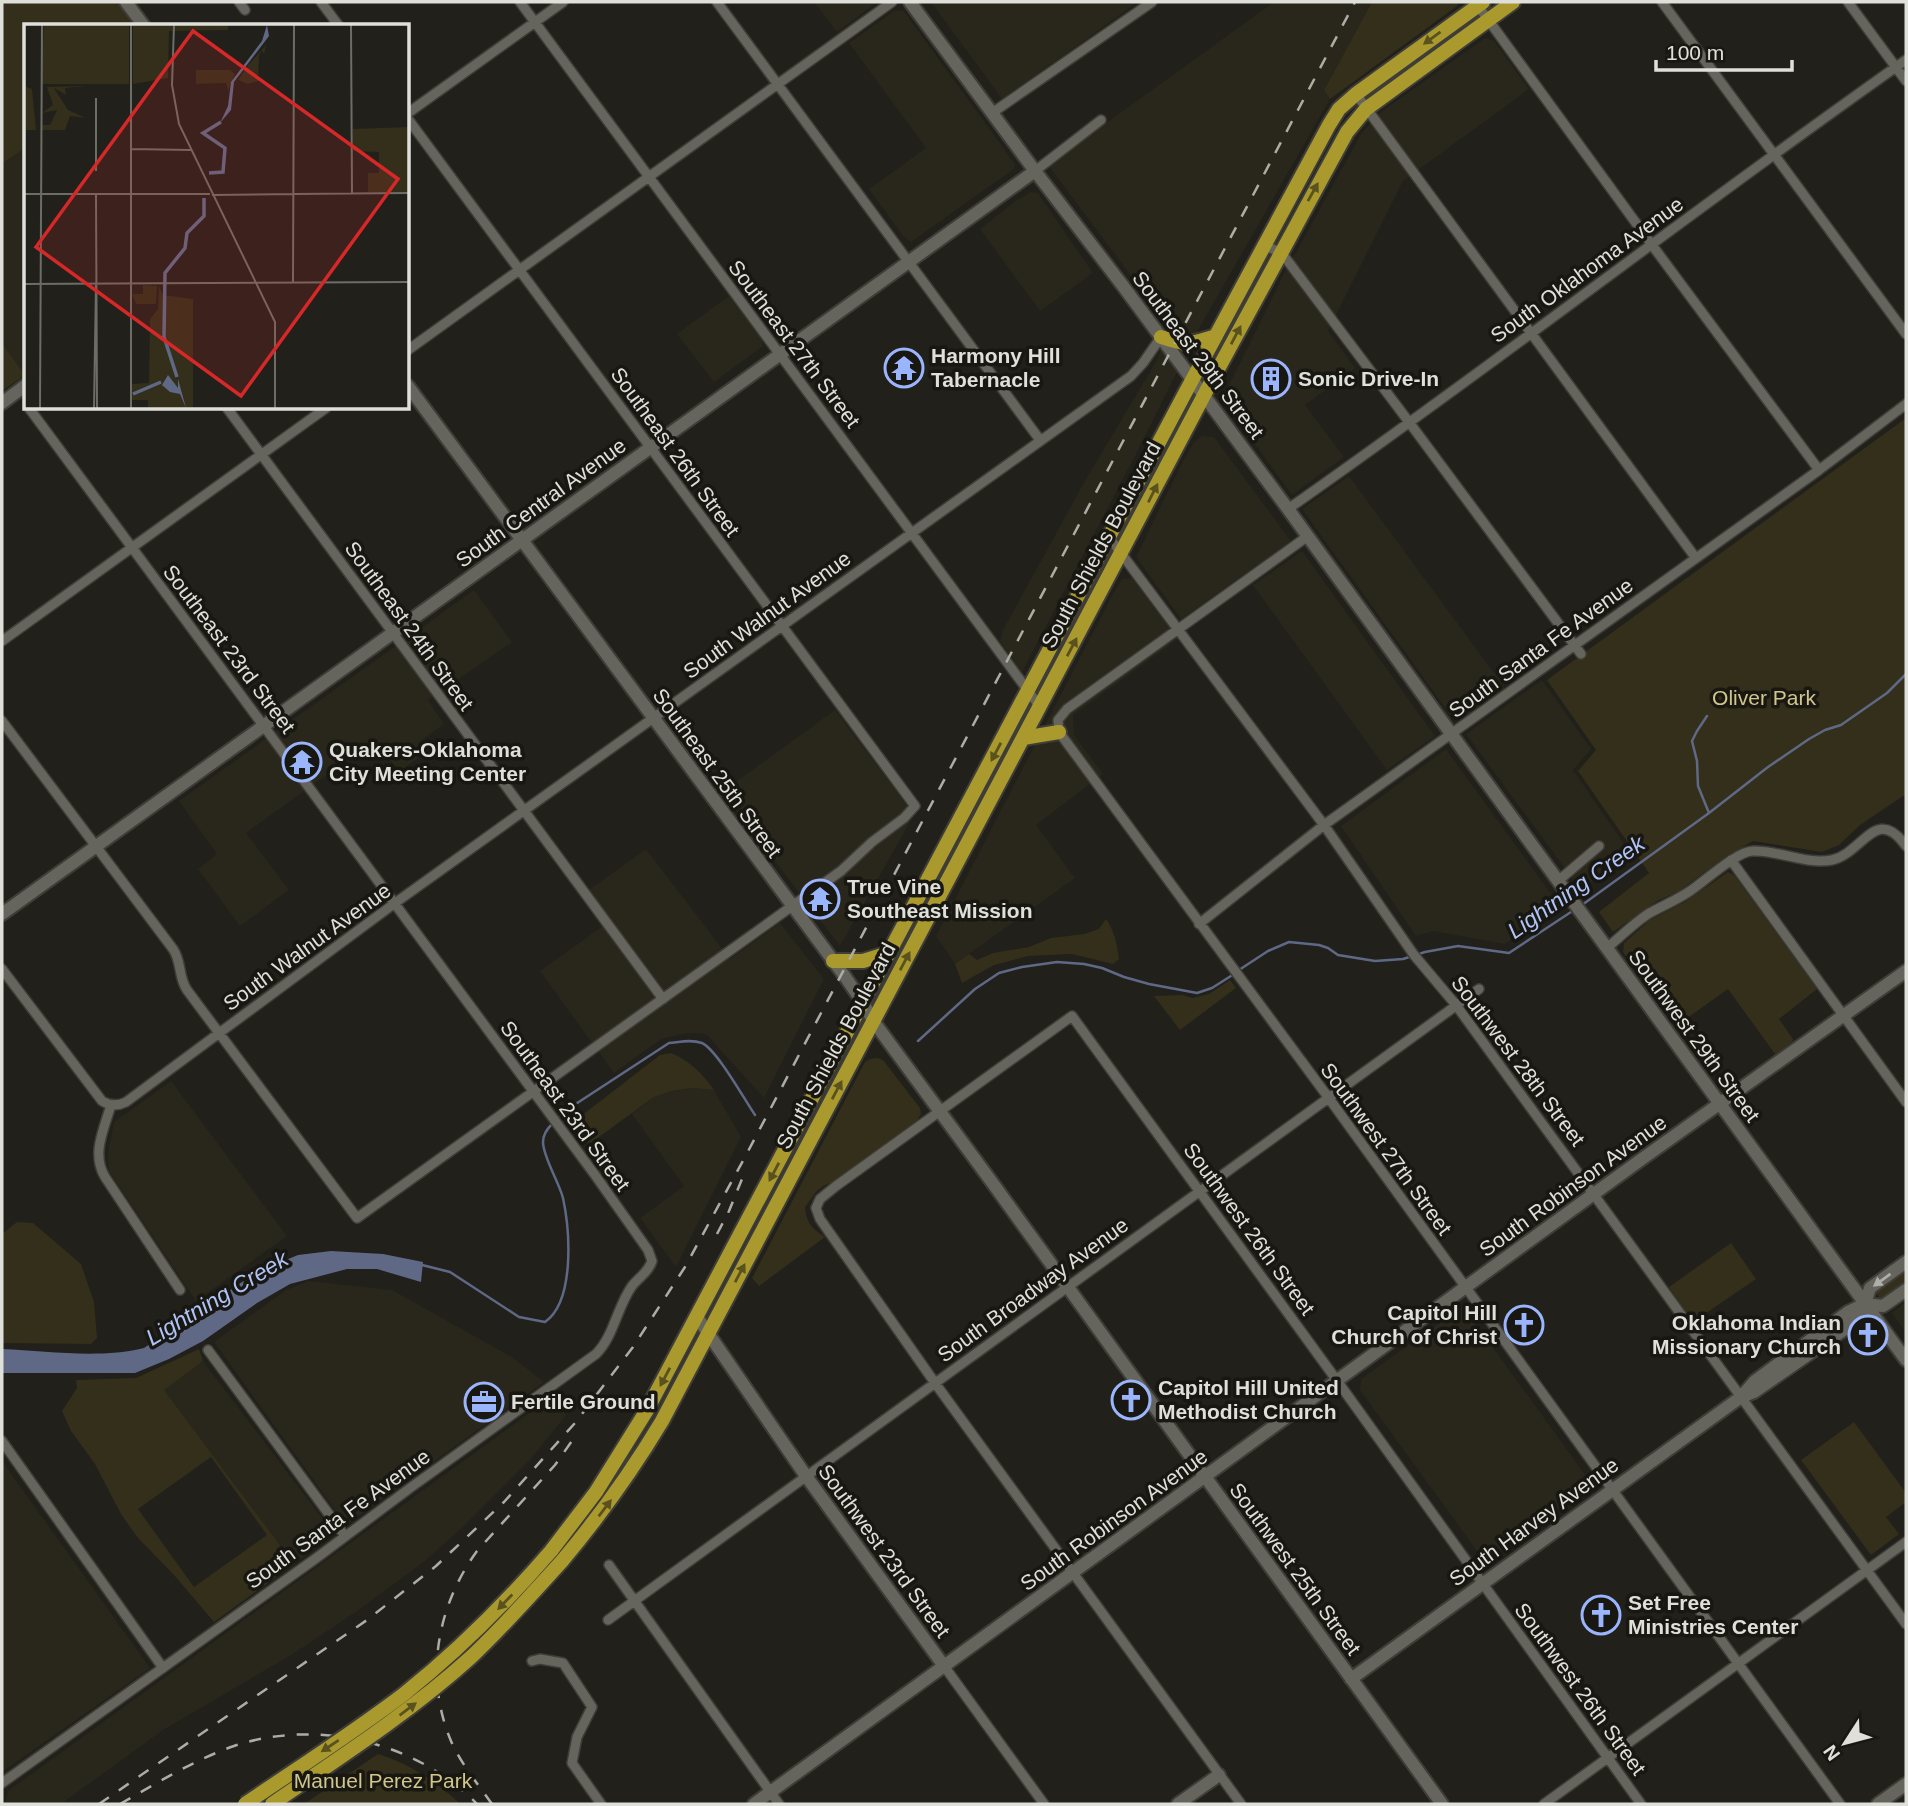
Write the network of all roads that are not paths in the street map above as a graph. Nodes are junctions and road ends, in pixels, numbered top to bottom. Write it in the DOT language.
graph roads {
  1 [pos="126,2"];
  2 [pos="321,2"];
  3 [pos="520,2"];
  4 [pos="563,2"];
  5 [pos="717,2"];
  6 [pos="892,2"];
  7 [pos="910,2"];
  8 [pos="1152,2"];
  9 [pos="1513,2"];
  10 [pos="1662,2"];
  11 [pos="1848,2"];
  12 [pos="1478,3"];
  13 [pos="1488,20"];
  14 [pos="535,22"];
  15 [pos="142,24"];
  16 [pos="338,24"];
  17 [pos="1906,60"];
  18 [pos="1896,67"];
  19 [pos="1906,81"];
  20 [pos="778,84"];
  21 [pos="1356,94"];
  22 [pos="1366,109"];
  23 [pos="992,113"];
  24 [pos="410,115"];
  25 [pos="410,119"];
  26 [pos="1101,121"];
  27 [pos="1773,154"];
  28 [pos="1035,171"];
  29 [pos="648,177"];
  30 [pos="1652,245"];
  31 [pos="1265,246"];
  32 [pos="1281,252"];
  33 [pos="909,262"];
  34 [pos="519,270"];
  35 [pos="1530,333"];
  36 [pos="1906,334"];
  37 [pos="1216,336"];
  38 [pos="1161,337"];
  39 [pos="410,349"];
  40 [pos="780,355"];
  41 [pos="1192,379"];
  42 [pos="22,388"];
  43 [pos="410,389"];
  44 [pos="1204,395"];
  45 [pos="2,403"];
  46 [pos="1906,404"];
  47 [pos="31,410"];
  48 [pos="227,410"];
  49 [pos="323,410"];
  50 [pos="1409,422"];
  51 [pos="1040,440"];
  52 [pos="651,448"];
  53 [pos="261,455"];
  54 [pos="1819,470"];
  55 [pos="1289,509"];
  56 [pos="912,533"];
  57 [pos="1308,536"];
  58 [pos="1109,537"];
  59 [pos="522,540"];
  60 [pos="132,547"];
  61 [pos="1122,553"];
  62 [pos="1695,557"];
  63 [pos="782,626"];
  64 [pos="1180,629"];
  65 [pos="393,634"];
  66 [pos="2,641"];
  67 [pos="1578,650"];
  68 [pos="1028,692"];
  69 [pos="1040,707"];
  70 [pos="653,719"];
  71 [pos="2,721"];
  72 [pos="264,725"];
  73 [pos="1059,732"];
  74 [pos="1451,734"];
  75 [pos="1023,737"];
  76 [pos="524,811"];
  77 [pos="1324,825"];
  78 [pos="95,846"];
  79 [pos="1599,846"];
  80 [pos="1906,846"];
  81 [pos="939,859"];
  82 [pos="1731,860"];
  83 [pos="955,867"];
  84 [pos="1562,886"];
  85 [pos="395,903"];
  86 [pos="792,906"];
  87 [pos="2,914"];
  88 [pos="1199,924"];
  89 [pos="1607,948"];
  90 [pos="889,953"];
  91 [pos="833,961"];
  92 [pos="2,969"];
  93 [pos="1906,971"];
  94 [pos="1479,989"];
  95 [pos="663,999"];
  96 [pos="863,1003"];
  97 [pos="1456,1004"];
  98 [pos="1844,1016"];
  99 [pos="874,1022"];
  100 [pos="219,1033"];
  101 [pos="533,1092"];
  102 [pos="1328,1097"];
  103 [pos="1906,1102"];
  104 [pos="1720,1104"];
  105 [pos="111,1105"];
  106 [pos="940,1112"];
  107 [pos="994,1185"];
  108 [pos="1199,1191"];
  109 [pos="1594,1194"];
  110 [pos="648,1250"];
  111 [pos="1906,1262"];
  112 [pos="1067,1286"];
  113 [pos="1465,1287"];
  114 [pos="180,1290"];
  115 [pos="1906,1290"];
  116 [pos="1866,1304"];
  117 [pos="697,1317"];
  118 [pos="708,1334"];
  119 [pos="208,1350"];
  120 [pos="1906,1360"];
  121 [pos="1338,1382"];
  122 [pos="935,1383"];
  123 [pos="1741,1397"];
  124 [pos="2,1441"];
  125 [pos="806,1476"];
  126 [pos="1205,1478"];
  127 [pos="1612,1490"];
  128 [pos="345,1536"];
  129 [pos="1906,1542"];
  130 [pos="556,1556"];
  131 [pos="609,1565"];
  132 [pos="1867,1570"];
  133 [pos="1073,1573"];
  134 [pos="1483,1583"];
  135 [pos="633,1601"];
  136 [pos="608,1620"];
  137 [pos="1906,1624"];
  138 [pos="532,1661"];
  139 [pos="1738,1663"];
  140 [pos="944,1666"];
  141 [pos="163,1668"];
  142 [pos="1351,1679"];
  143 [pos="1607,1758"];
  144 [pos="1219,1774"];
  145 [pos="2,1783"];
  146 [pos="1906,1783"];
  147 [pos="771,1792"];
  148 [pos="245,1804"];
  149 [pos="272,1804"];
  150 [pos="601,1804"];
  151 [pos="754,1804"];
  152 [pos="779,1804"];
  153 [pos="1044,1804"];
  154 [pos="1178,1804"];
  155 [pos="1241,1804"];
  156 [pos="1442,1804"];
  157 [pos="1544,1804"];
  158 [pos="1641,1804"];
  159 [pos="1840,1804"];
  160 [pos="1878,1804"];
  1 -- 15 [label="main road"];
  2 -- 16 [label="street"];
  3 -- 14 [label="street, Southeast 27th Street"];
  4 -- 14 [label="street"];
  5 -- 20 [label="street"];
  6 -- 20 [label="street"];
  7 -- 23 [label="main road, Southeast 29th Street"];
  8 -- 23 [label="street"];
  9 -- 13 [label="main road, South Shields Boulevard"];
  10 -- 27 [label="street"];
  11 -- 18 [label="street"];
  12 -- 13 [label="street"];
  12 -- 21 [label="main road, South Shields Boulevard, one-way"];
  13 -- 22 [label="main road, South Shields Boulevard"];
  13 -- 30 [label="street"];
  14 -- 24 [label="street"];
  14 -- 29 [label="street, Southeast 27th Street"];
  17 -- 18 [label="street, South Oklahoma Avenue"];
  18 -- 19 [label="street"];
  18 -- 27 [label="street, South Oklahoma Avenue"];
  20 -- 29 [label="street"];
  20 -- 33 [label="street"];
  21 -- 22 [label="street"];
  21 -- 31 [label="main road, South Shields Boulevard"];
  32 -- 22 [label="main road, South Shields Boulevard, one-way"];
  22 -- 35 [label="street"];
  23 -- 28 [label="main road, Southeast 29th Street"];
  25 -- 34 [label="street, Southeast 26th Street"];
  26 -- 28 [label="street, South Central Avenue"];
  27 -- 30 [label="street, South Oklahoma Avenue"];
  27 -- 36 [label="street"];
  28 -- 33 [label="main road, South Central Avenue"];
  28 -- 38 [label="main road, Southeast 29th Street"];
  29 -- 34 [label="street"];
  29 -- 40 [label="street, Southeast 27th Street"];
  30 -- 35 [label="street, South Oklahoma Avenue"];
  30 -- 54 [label="street"];
  31 -- 32 [label="street"];
  31 -- 37 [label="main road, South Shields Boulevard"];
  44 -- 32 [label="main road, South Shields Boulevard, one-way"];
  32 -- 50 [label="street"];
  33 -- 40 [label="main road, South Central Avenue"];
  33 -- 51 [label="street"];
  34 -- 39 [label="street"];
  34 -- 52 [label="street, Southeast 26th Street"];
  35 -- 50 [label="street, South Oklahoma Avenue"];
  35 -- 62 [label="street"];
  37 -- 38 [label="main road"];
  37 -- 41 [label="main road, South Shields Boulevard"];
  38 -- 41 [label="main road, Southeast 29th Street"];
  38 -- 51 [label="street, South Walnut Avenue"];
  40 -- 52 [label="main road, South Central Avenue"];
  40 -- 56 [label="street, Southeast 27th Street"];
  41 -- 44 [label="main road, Southeast 29th Street"];
  41 -- 58 [label="main road, South Shields Boulevard"];
  42 -- 45 [label="main road"];
  43 -- 59 [label="main road, Southeast 25th Street"];
  44 -- 55 [label="main road, Southeast 29th Street"];
  61 -- 44 [label="main road, South Shields Boulevard, one-way"];
  46 -- 54 [label="street, South Santa Fe Avenue"];
  47 -- 60 [label="street, Southeast 23rd Street"];
  48 -- 53 [label="street, Southeast 24th Street"];
  49 -- 53 [label="street"];
  50 -- 55 [label="street, South Oklahoma Avenue"];
  50 -- 67 [label="street"];
  51 -- 56 [label="street, South Walnut Avenue"];
  52 -- 59 [label="main road, South Central Avenue"];
  52 -- 63 [label="street, Southeast 26th Street"];
  53 -- 60 [label="street"];
  53 -- 65 [label="street, Southeast 24th Street"];
  54 -- 62 [label="street, South Santa Fe Avenue"];
  55 -- 57 [label="main road, Southeast 29th Street"];
  56 -- 63 [label="street, South Walnut Avenue"];
  56 -- 68 [label="street, Southeast 27th Street"];
  57 -- 64 [label="street"];
  57 -- 74 [label="main road, Southeast 29th Street"];
  58 -- 61 [label="street, Southwest 28th Street"];
  58 -- 68 [label="main road, South Shields Boulevard"];
  59 -- 65 [label="main road, South Central Avenue"];
  59 -- 70 [label="main road, Southeast 25th Street"];
  60 -- 66 [label="street"];
  60 -- 72 [label="street, Southeast 23rd Street"];
  61 -- 64 [label="street, Southwest 28th Street"];
  69 -- 61 [label="main road, South Shields Boulevard, one-way"];
  62 -- 67 [label="street, South Santa Fe Avenue"];
  63 -- 70 [label="street, South Walnut Avenue"];
  63 -- 86 [label="street, Southeast 26th Street"];
  64 -- 73 [label="street"];
  64 -- 77 [label="street, Southwest 28th Street"];
  65 -- 72 [label="main road, South Central Avenue"];
  65 -- 76 [label="street, Southeast 24th Street"];
  67 -- 74 [label="street, South Santa Fe Avenue"];
  68 -- 69 [label="street, Southeast 27th Street"];
  68 -- 81 [label="main road, South Shields Boulevard, one-way"];
  69 -- 75 [label="main road, South Shields Boulevard"];
  70 -- 76 [label="street, South Walnut Avenue"];
  70 -- 86 [label="main road, Southeast 25th Street"];
  71 -- 78 [label="street"];
  72 -- 78 [label="main road, South Central Avenue"];
  72 -- 85 [label="street, Southeast 23rd Street"];
  73 -- 75 [label="main road"];
  73 -- 88 [label="street"];
  74 -- 77 [label="street, South Santa Fe Avenue"];
  74 -- 84 [label="main road, Southwest 29th Street"];
  75 -- 83 [label="main road, South Shields Boulevard"];
  76 -- 85 [label="street, South Walnut Avenue"];
  76 -- 95 [label="street, Southeast 24th Street"];
  77 -- 88 [label="street, South Santa Fe Avenue"];
  77 -- 97 [label="street, Southwest 28th Street"];
  78 -- 87 [label="main road, South Central Avenue"];
  78 -- 100 [label="street"];
  79 -- 84 [label="street"];
  80 -- 82 [label="street"];
  81 -- 83 [label="main road"];
  81 -- 90 [label="main road, South Shields Boulevard"];
  82 -- 89 [label="street"];
  82 -- 98 [label="street"];
  99 -- 83 [label="main road, South Shields Boulevard, one-way"];
  84 -- 89 [label="main road, Southwest 29th Street"];
  85 -- 100 [label="street, South Walnut Avenue"];
  85 -- 101 [label="street, Southeast 23rd Street"];
  86 -- 91 [label="main road, Southeast 25th Street"];
  86 -- 95 [label="street"];
  88 -- 102 [label="street, Southwest 27th Street"];
  89 -- 104 [label="main road, Southwest 29th Street"];
  90 -- 91 [label="main road"];
  90 -- 96 [label="main road, South Shields Boulevard"];
  91 -- 96 [label="main road, Southeast 25th Street"];
  92 -- 105 [label="street"];
  93 -- 98 [label="main road, South Robinson Avenue"];
  94 -- 97 [label="street, South Broadway Avenue"];
  95 -- 101 [label="street"];
  96 -- 99 [label="main road, Southeast 25th Street"];
  96 -- 117 [label="main road, South Shields Boulevard, one-way"];
  97 -- 102 [label="street, South Broadway Avenue"];
  97 -- 109 [label="street, Southwest 28th Street"];
  98 -- 103 [label="street"];
  98 -- 104 [label="main road, South Robinson Avenue"];
  99 -- 106 [label="main road, Southeast 25th Street"];
  118 -- 99 [label="main road, South Shields Boulevard, one-way"];
  100 -- 101 [label="street"];
  100 -- 105 [label="street, South Walnut Avenue"];
  101 -- 110 [label="street, Southeast 23rd Street"];
  102 -- 108 [label="street, South Broadway Avenue"];
  102 -- 113 [label="street, Southwest 27th Street"];
  104 -- 109 [label="main road, South Robinson Avenue"];
  104 -- 116 [label="main road, Southwest 29th Street"];
  105 -- 114 [label="street"];
  106 -- 107 [label="main road, Southeast 25th Street"];
  106 -- 108 [label="street, Southwest 26th Street"];
  106 -- 122 [label="street"];
  107 -- 112 [label="main road, Southwest 25th Street"];
  108 -- 112 [label="street, South Broadway Avenue"];
  108 -- 121 [label="street, Southwest 26th Street"];
  109 -- 113 [label="main road, South Robinson Avenue"];
  109 -- 123 [label="street, Southwest 28th Street"];
  110 -- 128 [label="street, South Santa Fe Avenue"];
  111 -- 116 [label="main road, South Harvey Avenue, one-way"];
  112 -- 122 [label="street, South Broadway Avenue"];
  112 -- 126 [label="main road, Southwest 25th Street"];
  113 -- 121 [label="main road, South Robinson Avenue"];
  113 -- 127 [label="street, Southwest 27th Street"];
  115 -- 116 [label="main road"];
  116 -- 120 [label="main road, Southwest 29th Street"];
  116 -- 123 [label="main road, South Harvey Avenue"];
  117 -- 118 [label="main road, Southwest 23rd Street"];
  117 -- 130 [label="main road, South Shields Boulevard, one-way"];
  118 -- 125 [label="main road, Southwest 23rd Street"];
  130 -- 118 [label="main road, South Shields Boulevard, one-way"];
  119 -- 128 [label="street"];
  121 -- 126 [label="main road, South Robinson Avenue"];
  121 -- 134 [label="street, Southwest 26th Street"];
  122 -- 125 [label="street, South Broadway Avenue"];
  122 -- 133 [label="street"];
  123 -- 127 [label="main road, South Harvey Avenue"];
  123 -- 132 [label="street, Southwest 28th Street"];
  124 -- 141 [label="street"];
  125 -- 135 [label="street, South Broadway Avenue"];
  125 -- 140 [label="main road, Southwest 23rd Street"];
  126 -- 133 [label="main road, South Robinson Avenue"];
  126 -- 142 [label="main road, Southwest 25th Street"];
  127 -- 134 [label="main road, South Harvey Avenue"];
  127 -- 139 [label="street, Southwest 27th Street"];
  128 -- 141 [label="street, South Santa Fe Avenue"];
  129 -- 132 [label="street"];
  130 -- 148 [label="main road, South Shields Boulevard, one-way, bridge"];
  149 -- 130 [label="main road, South Shields Boulevard, one-way, bridge"];
  131 -- 135 [label="street"];
  132 -- 137 [label="street, Southwest 28th Street"];
  132 -- 139 [label="street"];
  133 -- 140 [label="main road, South Robinson Avenue"];
  133 -- 144 [label="street"];
  134 -- 142 [label="main road, South Harvey Avenue"];
  134 -- 143 [label="street, Southwest 26th Street"];
  135 -- 136 [label="street, South Broadway Avenue"];
  135 -- 147 [label="street"];
  138 -- 150 [label="street"];
  139 -- 143 [label="street"];
  139 -- 159 [label="street, Southwest 27th Street"];
  140 -- 147 [label="main road, South Robinson Avenue"];
  140 -- 153 [label="street, Southwest 23rd Street"];
  141 -- 145 [label="street, South Santa Fe Avenue"];
  142 -- 156 [label="main road, Southwest 25th Street"];
  143 -- 157 [label="street"];
  143 -- 158 [label="street, Southwest 26th Street"];
  144 -- 154 [label="main road"];
  144 -- 155 [label="street"];
  146 -- 160 [label="main road"];
  147 -- 151 [label="main road, South Robinson Avenue"];
  147 -- 152 [label="street"];
}
